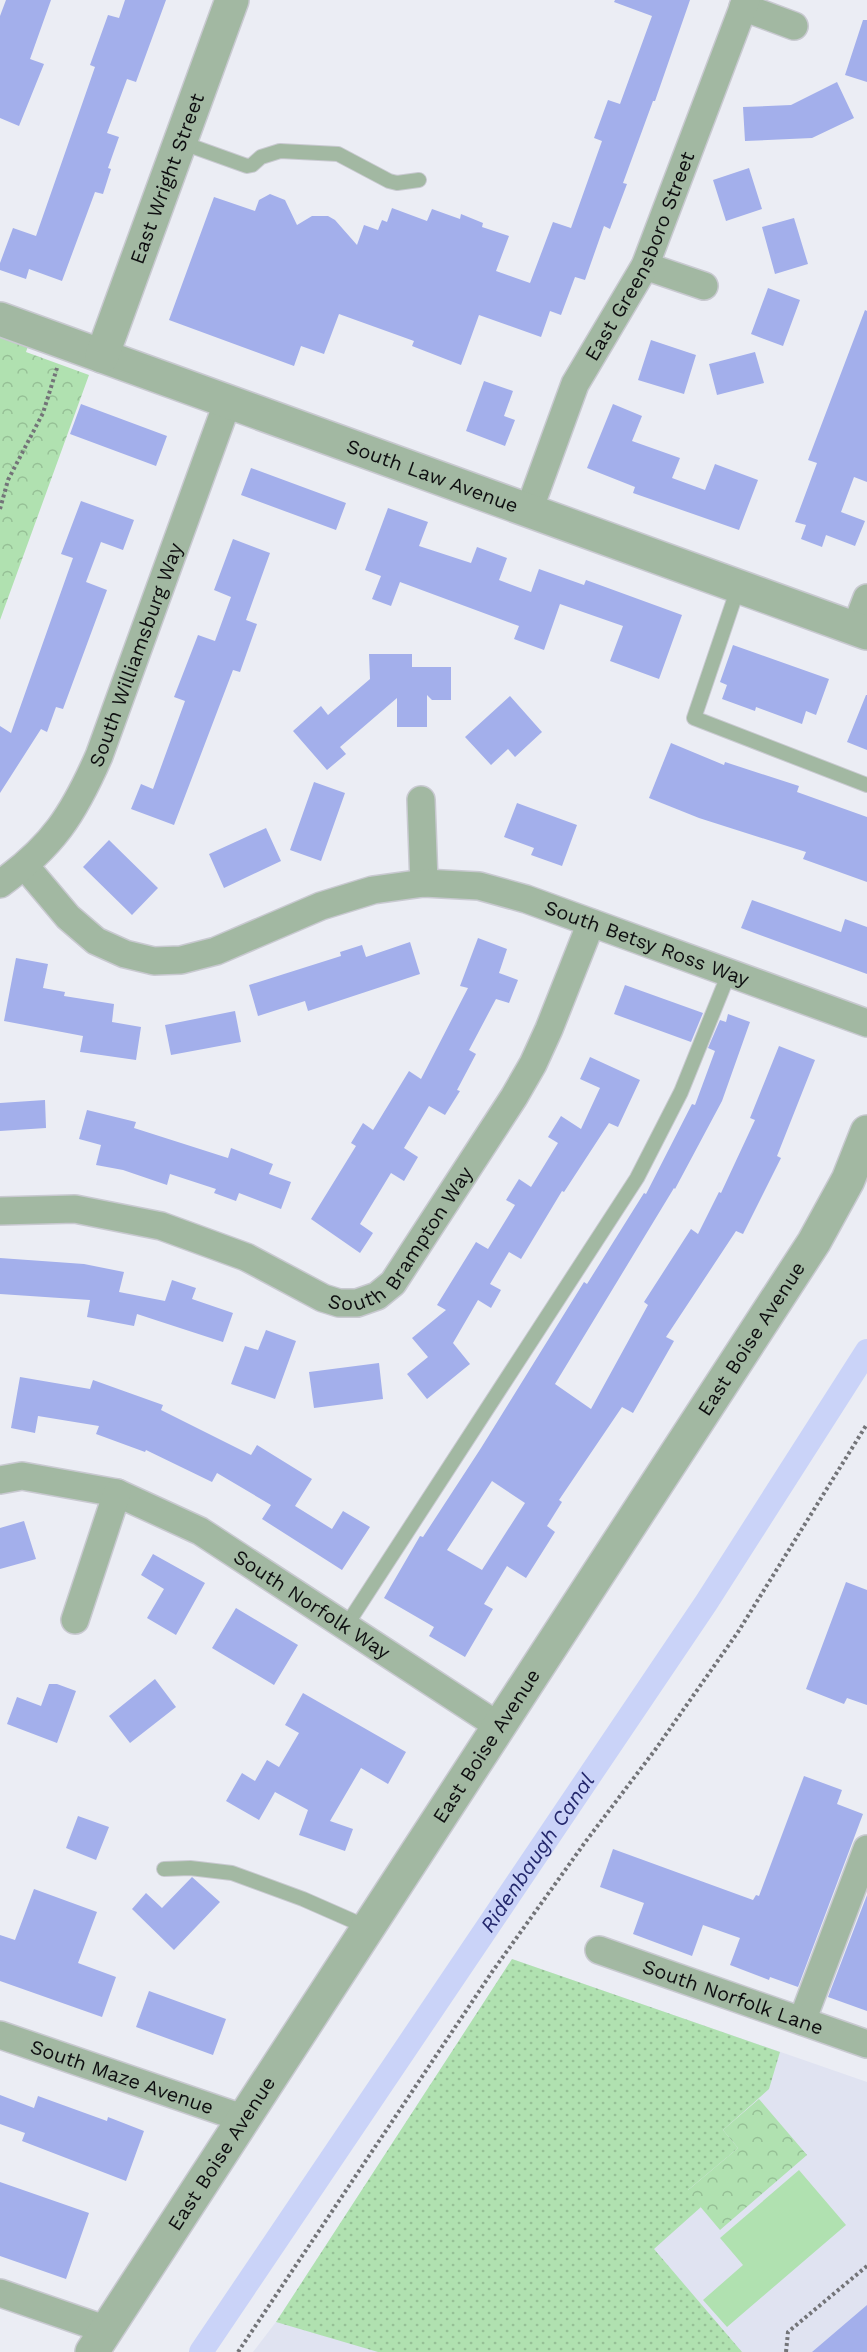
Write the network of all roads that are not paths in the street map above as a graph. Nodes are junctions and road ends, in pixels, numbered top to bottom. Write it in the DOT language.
graph roads {
  1 [pos="232,0"];
  2 [pos="744,3"];
  3 [pos="794,26"];
  4 [pos="180,142"];
  5 [pos="419,180"];
  6 [pos="645,267"];
  7 [pos="704,286"];
  8 [pos="0,319"];
  9 [pos="102,356"];
  10 [pos="228,401"];
  11 [pos="530,510"];
  12 [pos="739,585"];
  13 [pos="867,598"];
  14 [pos="861,631"];
  15 [pos="867,785"];
  16 [pos="421,800"];
  17 [pos="25,866"];
  18 [pos="424,883"];
  19 [pos="0,884"];
  20 [pos="591,923"];
  21 [pos="729,973"];
  22 [pos="867,1023"];
  23 [pos="867,1132"];
  24 [pos="0,1211"];
  25 [pos="0,1480"];
  26 [pos="117,1493"];
  27 [pos="75,1620"];
  28 [pos="346,1626"];
  29 [pos="500,1727"];
  30 [pos="867,1849"];
  31 [pos="164,1869"];
  32 [pos="369,1928"];
  33 [pos="599,1950"];
  34 [pos="802,2021"];
  35 [pos="0,2035"];
  36 [pos="867,2044"];
  37 [pos="245,2119"];
  38 [pos="0,2293"];
  39 [pos="99,2341"];
  1 -- 4 [label="street, East Wright Street"];
  2 -- 3 [label="street"];
  2 -- 6 [label="street, East Greensboro Street"];
  4 -- 5 [label="lane"];
  4 -- 9 [label="street, East Wright Street"];
  6 -- 7 [label="street"];
  6 -- 11 [label="street, East Greensboro Street"];
  8 -- 9 [label="street, South Law Avenue"];
  9 -- 10 [label="street, South Law Avenue"];
  10 -- 11 [label="street, South Law Avenue"];
  10 -- 17 [label="street, South Williamsburg Way"];
  11 -- 12 [label="street, South Law Avenue"];
  12 -- 14 [label="street, South Law Avenue"];
  12 -- 15 [label="lane"];
  13 -- 14 [label="street"];
  16 -- 18 [label="street"];
  17 -- 18 [label="street, South Betsy Ross Way"];
  17 -- 19 [label="street, South Williamsburg Way"];
  18 -- 20 [label="street, South Betsy Ross Way"];
  20 -- 21 [label="street, South Betsy Ross Way"];
  20 -- 24 [label="street, South Brampton Way"];
  21 -- 22 [label="street, South Betsy Ross Way"];
  21 -- 28 [label="lane"];
  23 -- 29 [label="street, East Boise Avenue"];
  25 -- 26 [label="street, South Norfolk Way"];
  26 -- 27 [label="street"];
  26 -- 28 [label="street, South Norfolk Way"];
  28 -- 29 [label="street, South Norfolk Way"];
  29 -- 32 [label="street, East Boise Avenue"];
  30 -- 34 [label="street"];
  31 -- 32 [label="lane"];
  32 -- 37 [label="street, East Boise Avenue"];
  33 -- 34 [label="street, South Norfolk Lane"];
  34 -- 36 [label="street, South Norfolk Lane"];
  35 -- 37 [label="street, South Maze Avenue"];
  37 -- 39 [label="street, East Boise Avenue"];
  38 -- 39 [label="street"];
}
